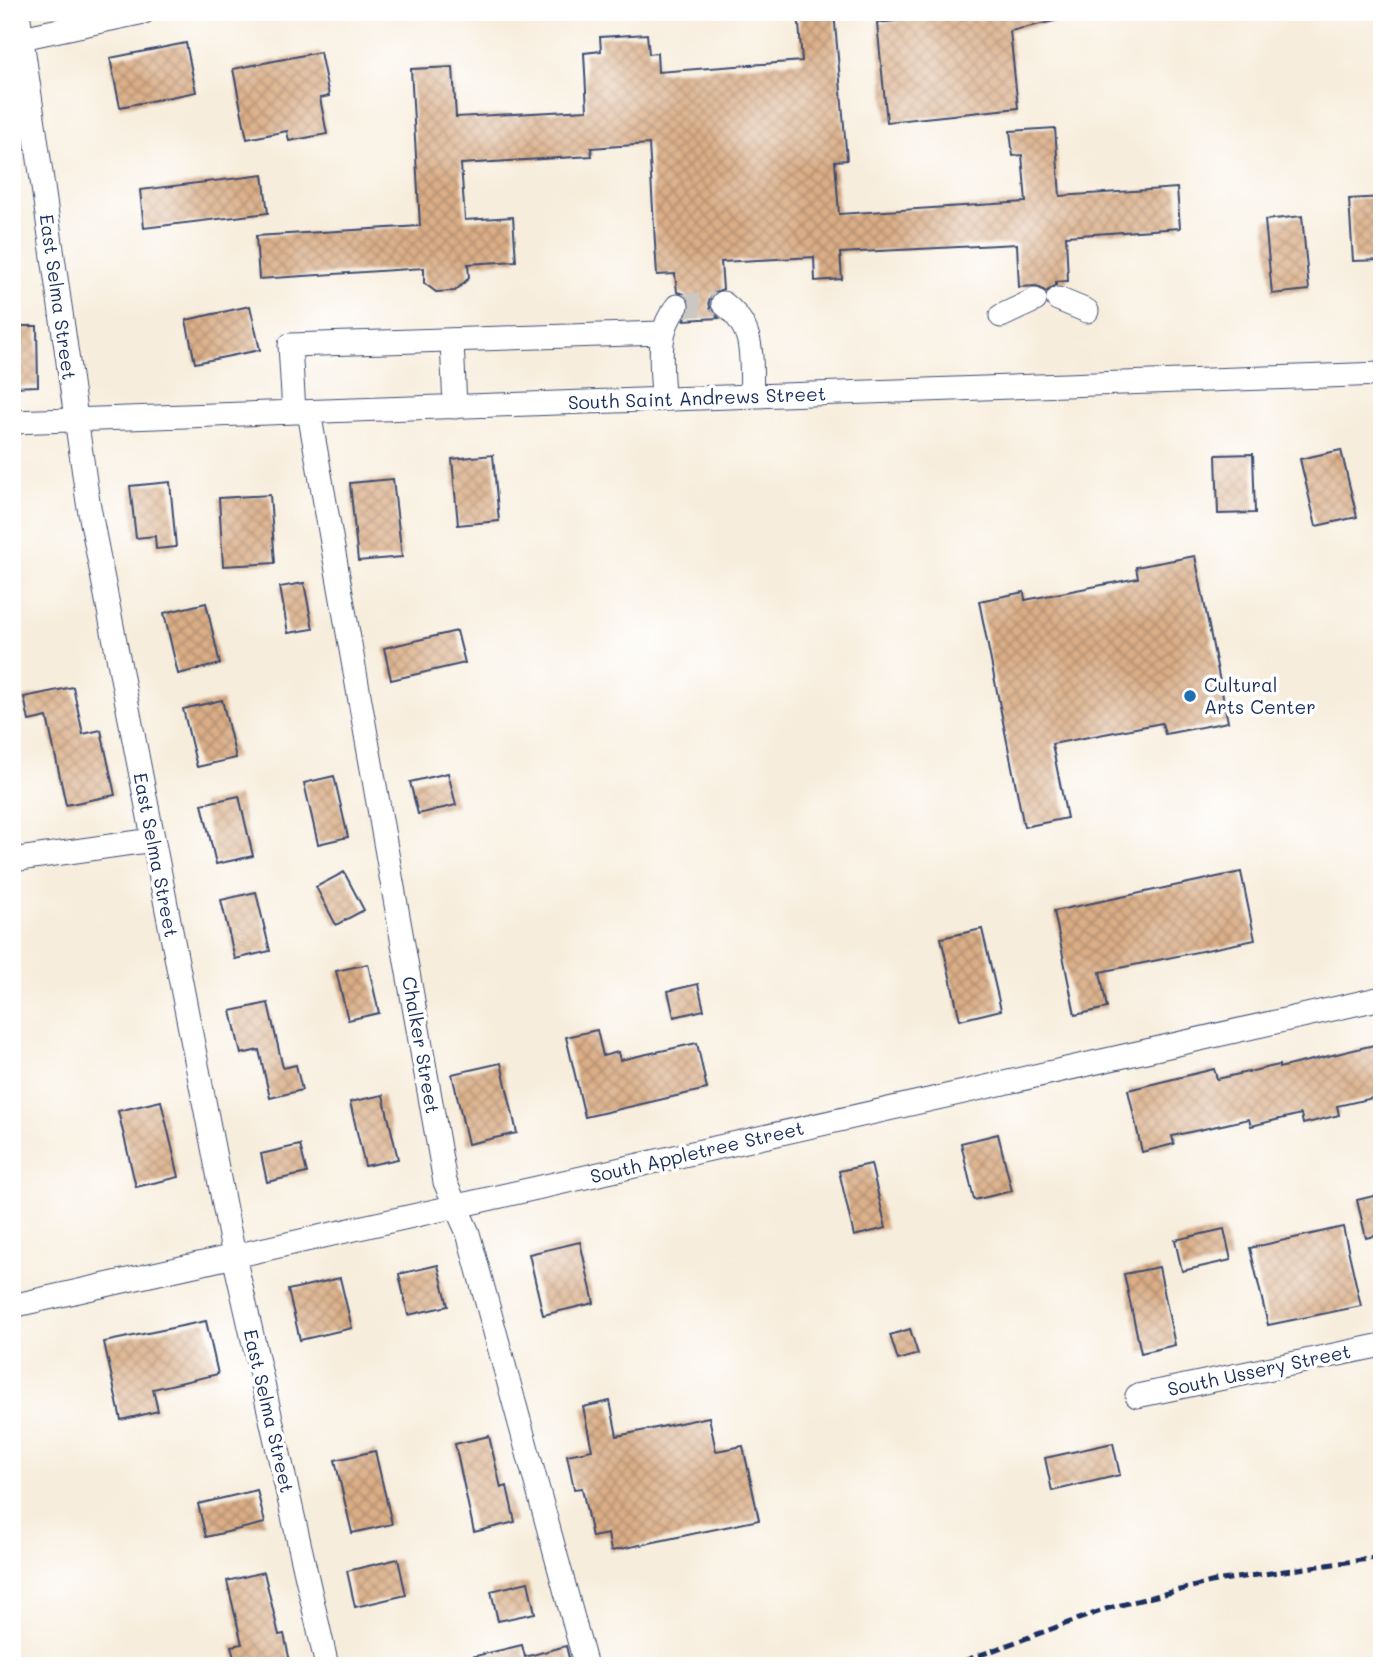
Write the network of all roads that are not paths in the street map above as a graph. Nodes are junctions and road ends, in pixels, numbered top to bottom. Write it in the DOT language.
graph roads {
  1 [pos="19,12"];
  2 [pos="144,12"];
  3 [pos="17,39"];
  4 [pos="723,303"];
  5 [pos="677,306"];
  6 [pos="1087,311"];
  7 [pos="1001,316"];
  8 [pos="661,334"];
  9 [pos="453,341"];
  10 [pos="1382,374"];
  11 [pos="752,396"];
  12 [pos="663,399"];
  13 [pos="456,407"];
  14 [pos="302,412"];
  15 [pos="76,420"];
  16 [pos="12,422"];
  17 [pos="153,840"];
  18 [pos="12,860"];
  19 [pos="1382,998"];
  20 [pos="456,1206"];
  21 [pos="234,1256"];
  22 [pos="12,1306"];
  23 [pos="1382,1345"];
  24 [pos="1137,1396"];
  25 [pos="327,1666"];
  26 [pos="586,1666"];
  1 -- 3 [label="street, East Selma Street"];
  2 -- 3 [label="street"];
  3 -- 15 [label="street, East Selma Street"];
  4 -- 11 [label="street"];
  5 -- 8 [label="street"];
  6 -- 7 [label="street"];
  8 -- 9 [label="street"];
  8 -- 12 [label="street"];
  9 -- 13 [label="street"];
  9 -- 14 [label="street, Chalker Street"];
  10 -- 11 [label="street, South Saint Andrews Street"];
  11 -- 12 [label="street, South Saint Andrews Street"];
  12 -- 13 [label="street, South Saint Andrews Street"];
  13 -- 14 [label="street, South Saint Andrews Street"];
  14 -- 15 [label="street, South Saint Andrews Street"];
  14 -- 20 [label="street, Chalker Street"];
  15 -- 16 [label="street, South Saint Andrews Street"];
  15 -- 17 [label="street, East Selma Street"];
  17 -- 18 [label="street"];
  17 -- 21 [label="street, East Selma Street"];
  19 -- 20 [label="street, South Appletree Street"];
  20 -- 21 [label="street, South Appletree Street"];
  20 -- 26 [label="street, Chalker Street"];
  21 -- 22 [label="street, South Appletree Street"];
  21 -- 25 [label="street, East Selma Street"];
  23 -- 24 [label="street, South Ussery Street"];
}
